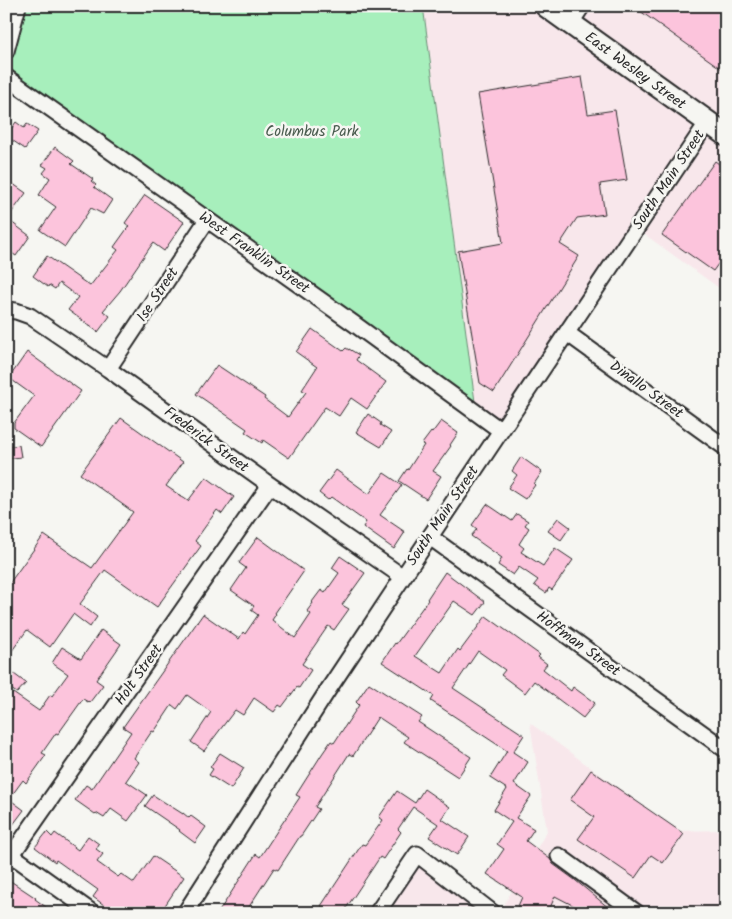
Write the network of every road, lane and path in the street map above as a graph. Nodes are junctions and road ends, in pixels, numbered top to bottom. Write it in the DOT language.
graph roads {
  1 [pos="18,6"];
  2 [pos="546,6"];
  3 [pos="582,6"];
  4 [pos="570,24"];
  5 [pos="6,51"];
  6 [pos="6,77"];
  7 [pos="707,123"];
  8 [pos="726,135"];
  9 [pos="207,220"];
  10 [pos="6,310"];
  11 [pos="567,333"];
  12 [pos="108,370"];
  13 [pos="500,430"];
  14 [pos="726,448"];
  15 [pos="270,486"];
  16 [pos="430,537"];
  17 [pos="403,577"];
  18 [pos="726,750"];
  19 [pos="8,856"];
  20 [pos="559,856"];
  21 [pos="93,913"];
  22 [pos="185,913"];
  23 [pos="377,913"];
  24 [pos="493,913"];
  25 [pos="636,913"];
  1 -- 5 [label="street"];
  2 -- 4 [label="street, East Wesley Street"];
  3 -- 4 [label="street"];
  4 -- 7 [label="street, East Wesley Street"];
  6 -- 9 [label="street, West Franklin Street"];
  7 -- 8 [label="street, East Wesley Street"];
  7 -- 11 [label="street, South Main Street"];
  9 -- 12 [label="street, Ise Street"];
  9 -- 13 [label="street, West Franklin Street"];
  10 -- 12 [label="street, Frederick Street"];
  11 -- 13 [label="street, South Main Street"];
  11 -- 14 [label="street, Dinallo Street"];
  12 -- 15 [label="street, Frederick Street"];
  13 -- 16 [label="street, South Main Street"];
  15 -- 17 [label="street, Frederick Street"];
  15 -- 19 [label="street, Holt Street"];
  16 -- 17 [label="street, South Main Street"];
  16 -- 18 [label="street, Hoffman Street"];
  17 -- 22 [label="street, South Main Street"];
  19 -- 21 [label="street"];
  20 -- 25 [label="street"];
  23 -- 24 [label="street"];
}
